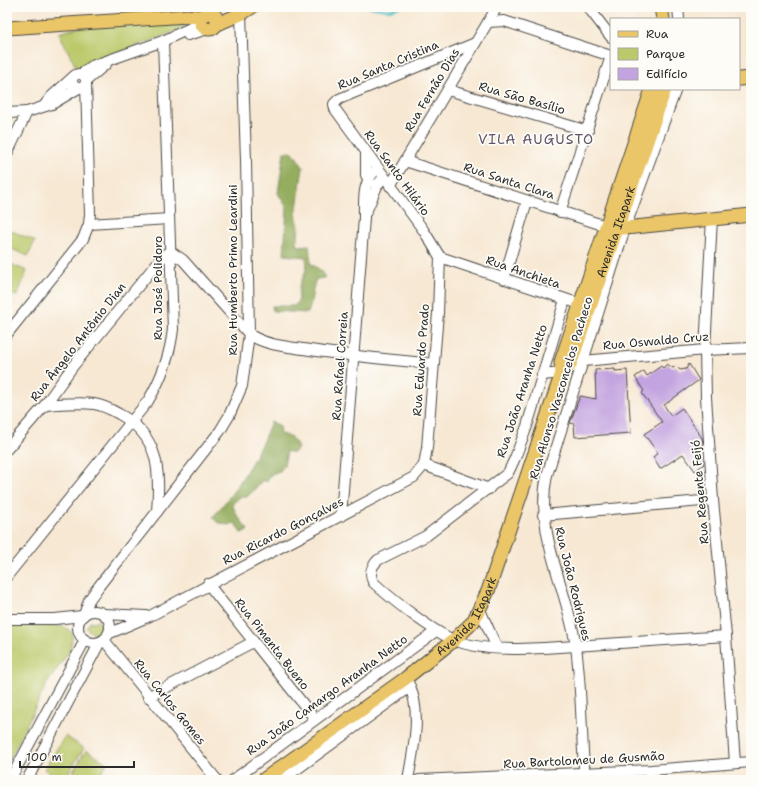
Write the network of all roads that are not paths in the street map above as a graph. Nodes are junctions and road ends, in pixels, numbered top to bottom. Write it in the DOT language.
graph roads {
  1 [pos="588,7"];
  2 [pos="660,7"];
  3 [pos="678,7"];
  4 [pos="496,8"];
  5 [pos="246,9"];
  6 [pos="658,18"];
  7 [pos="663,18"];
  8 [pos="679,18"];
  9 [pos="504,21"];
  10 [pos="207,22"];
  11 [pos="488,22"];
  12 [pos="7,28"];
  13 [pos="609,35"];
  14 [pos="163,41"];
  15 [pos="475,43"];
  16 [pos="597,51"];
  17 [pos="610,56"];
  18 [pos="610,59"];
  19 [pos="740,78"];
  20 [pos="751,78"];
  21 [pos="80,82"];
  22 [pos="448,90"];
  23 [pos="664,90"];
  24 [pos="676,90"];
  25 [pos="651,92"];
  26 [pos="334,104"];
  27 [pos="27,112"];
  28 [pos="7,113"];
  29 [pos="588,131"];
  30 [pos="366,153"];
  31 [pos="7,154"];
  32 [pos="405,161"];
  33 [pos="377,169"];
  34 [pos="368,180"];
  35 [pos="384,183"];
  36 [pos="527,201"];
  37 [pos="560,212"];
  38 [pos="751,215"];
  39 [pos="364,218"];
  40 [pos="712,218"];
  41 [pos="170,219"];
  42 [pos="89,224"];
  43 [pos="616,228"];
  44 [pos="171,252"];
  45 [pos="440,257"];
  46 [pos="189,267"];
  47 [pos="153,268"];
  48 [pos="172,268"];
  49 [pos="504,278"];
  50 [pos="565,300"];
  51 [pos="590,308"];
  52 [pos="7,334"];
  53 [pos="249,334"];
  54 [pos="751,348"];
  55 [pos="705,350"];
  56 [pos="354,356"];
  57 [pos="583,361"];
  58 [pos="434,364"];
  59 [pos="562,373"];
  60 [pos="542,375"];
  61 [pos="45,405"];
  62 [pos="131,421"];
  63 [pos="7,449"];
  64 [pos="424,465"];
  65 [pos="489,489"];
  66 [pos="713,500"];
  67 [pos="157,512"];
  68 [pos="543,515"];
  69 [pos="342,516"];
  70 [pos="8,573"];
  71 [pos="208,584"];
  72 [pos="480,610"];
  73 [pos="104,614"];
  74 [pos="150,616"];
  75 [pos="84,617"];
  76 [pos="7,619"];
  77 [pos="436,631"];
  78 [pos="726,636"];
  79 [pos="104,638"];
  80 [pos="85,640"];
  81 [pos="454,640"];
  82 [pos="253,642"];
  83 [pos="576,646"];
  84 [pos="497,648"];
  85 [pos="408,682"];
  86 [pos="148,698"];
  87 [pos="46,712"];
  88 [pos="315,719"];
  89 [pos="59,720"];
  90 [pos="751,762"];
  91 [pos="735,763"];
  92 [pos="585,777"];
  93 [pos="11,780"];
  94 [pos="27,780"];
  95 [pos="217,780"];
  96 [pos="233,780"];
  97 [pos="262,780"];
  98 [pos="282,780"];
  99 [pos="408,780"];
  100 [pos="419,780"];
  1 -- 13 [label="street"];
  2 -- 6 [label="main road"];
  2 -- 7 [label="main road"];
  3 -- 8 [label="street"];
  4 -- 9 [label="street"];
  4 -- 11 [label="street, Rua Fernão Dias"];
  5 -- 10 [label="main road"];
  5 -- 53 [label="street, Rua Humberto Primo Leardini"];
  9 -- 11 [label="street"];
  9 -- 16 [label="street"];
  10 -- 12 [label="main road"];
  10 -- 14 [label="street"];
  11 -- 15 [label="street, Rua Fernão Dias"];
  13 -- 16 [label="street"];
  14 -- 21 [label="street"];
  14 -- 41 [label="street, Rua José Polidoro"];
  15 -- 22 [label="street, Rua Fernão Dias"];
  15 -- 26 [label="street, Rua Santa Cristina"];
  16 -- 17 [label="street"];
  18 -- 29 [label="street"];
  19 -- 20 [label="main road"];
  21 -- 27 [label="street"];
  21 -- 42 [label="street"];
  22 -- 29 [label="street, Rua São Basílio"];
  22 -- 32 [label="street, Rua Fernão Dias"];
  23 -- 43 [label="main road, Avenida Itapark"];
  24 -- 43 [label="street"];
  25 -- 43 [label="main road, Avenida Itapark"];
  26 -- 30 [label="street, Rua Santo Hilário"];
  27 -- 28 [label="street"];
  27 -- 31 [label="street"];
  29 -- 37 [label="street"];
  30 -- 33 [label="street, Rua Santo Hilário"];
  30 -- 34 [label="street"];
  32 -- 35 [label="street, Rua Fernão Dias"];
  32 -- 36 [label="street, Rua Santa Clara"];
  33 -- 34 [label="street, Rua Rafael Correia"];
  33 -- 35 [label="street, Rua Santo Hilário"];
  34 -- 35 [label="street"];
  34 -- 39 [label="street, Rua Rafael Correia"];
  35 -- 39 [label="street, Rua Rafael Correia"];
  35 -- 45 [label="street, Rua Santo Hilário"];
  36 -- 37 [label="street, Rua Santa Clara"];
  36 -- 49 [label="street"];
  37 -- 43 [label="street, Rua Santa Clara"];
  38 -- 40 [label="main road"];
  39 -- 56 [label="street, Rua Rafael Correia"];
  40 -- 43 [label="main road"];
  40 -- 55 [label="street, Rua Regente Feijó"];
  41 -- 42 [label="street"];
  41 -- 44 [label="street, Rua José Polidoro"];
  42 -- 52 [label="street"];
  43 -- 51 [label="main road, Avenida Itapark"];
  44 -- 46 [label="street"];
  44 -- 47 [label="street, Rua Ângelo Antônio Dian"];
  44 -- 48 [label="street, Rua José Polidoro"];
  45 -- 49 [label="street, Rua Anchieta"];
  45 -- 58 [label="street, Rua Eduardo Prado"];
  46 -- 48 [label="street"];
  46 -- 53 [label="street"];
  47 -- 48 [label="street"];
  47 -- 61 [label="street, Rua Ângelo Antônio Dian"];
  48 -- 62 [label="street, Rua José Polidoro"];
  49 -- 50 [label="street, Rua Anchieta"];
  50 -- 51 [label="street, Rua Anchieta"];
  50 -- 60 [label="street, Rua João Aranha Netto"];
  51 -- 57 [label="street, Rua Alonso Vasconcelos Pacheco"];
  51 -- 59 [label="main road, Avenida Itapark"];
  53 -- 56 [label="street"];
  53 -- 67 [label="street, Rua Humberto Primo Leardini"];
  54 -- 55 [label="street, Rua Oswaldo Cruz"];
  55 -- 57 [label="street, Rua Oswaldo Cruz"];
  55 -- 66 [label="street, Rua Regente Feijó"];
  56 -- 58 [label="street"];
  56 -- 69 [label="street, Rua Rafael Correia"];
  57 -- 59 [label="street, Rua Oswaldo Cruz"];
  57 -- 68 [label="street, Rua Alonso Vasconcelos Pacheco"];
  58 -- 64 [label="street, Rua Eduardo Prado"];
  59 -- 60 [label="street, Rua Oswaldo Cruz"];
  59 -- 72 [label="main road, Avenida Itapark"];
  60 -- 65 [label="street, Rua João Aranha Netto"];
  61 -- 62 [label="street"];
  61 -- 63 [label="street, Rua Ângelo Antônio Dian"];
  62 -- 67 [label="street"];
  62 -- 70 [label="street, Rua José Polidoro"];
  64 -- 65 [label="street"];
  64 -- 69 [label="street, Rua Ricardo Gonçalves"];
  65 -- 77 [label="street, Rua João Aranha Netto"];
  66 -- 68 [label="street"];
  66 -- 78 [label="street, Rua Regente Feijó"];
  67 -- 75 [label="street, Rua Humberto Primo Leardini"];
  68 -- 83 [label="street, Rua João Rodrigues"];
  69 -- 71 [label="street, Rua Ricardo Gonçalves"];
  71 -- 74 [label="street, Rua Ricardo Gonçalves"];
  71 -- 82 [label="street, Rua Pimenta Bueno"];
  72 -- 81 [label="main road, Avenida Itapark"];
  72 -- 84 [label="street"];
  73 -- 74 [label="street"];
  73 -- 75 [label="street"];
  73 -- 79 [label="street"];
  74 -- 79 [label="street, Rua Ricardo Gonçalves"];
  75 -- 76 [label="street"];
  75 -- 80 [label="street"];
  77 -- 81 [label="street, Rua João Aranha Netto"];
  77 -- 88 [label="street, Rua João Camargo Aranha Netto"];
  78 -- 83 [label="street, Rua João Aranha Netto"];
  78 -- 91 [label="street, Rua Regente Feijó"];
  79 -- 80 [label="street"];
  79 -- 86 [label="street, Rua Carlos Gomes"];
  79 -- 89 [label="street"];
  80 -- 87 [label="street"];
  81 -- 84 [label="street, Rua João Aranha Netto"];
  81 -- 85 [label="main road, Avenida Itapark"];
  82 -- 86 [label="street"];
  82 -- 88 [label="street, Rua Pimenta Bueno"];
  83 -- 84 [label="street, Rua João Aranha Netto"];
  83 -- 92 [label="street, Rua João Rodrigues"];
  85 -- 97 [label="main road, Avenida Itapark"];
  85 -- 98 [label="street"];
  85 -- 99 [label="street"];
  86 -- 95 [label="street, Rua Carlos Gomes"];
  87 -- 89 [label="street"];
  87 -- 93 [label="street"];
  88 -- 96 [label="street, Rua João Camargo Aranha Netto"];
  89 -- 94 [label="street"];
  90 -- 91 [label="street, Rua Bartolomeu de Gusmão"];
  91 -- 92 [label="street, Rua Bartolomeu de Gusmão"];
  92 -- 100 [label="street, Rua Bartolomeu de Gusmão"];
}
